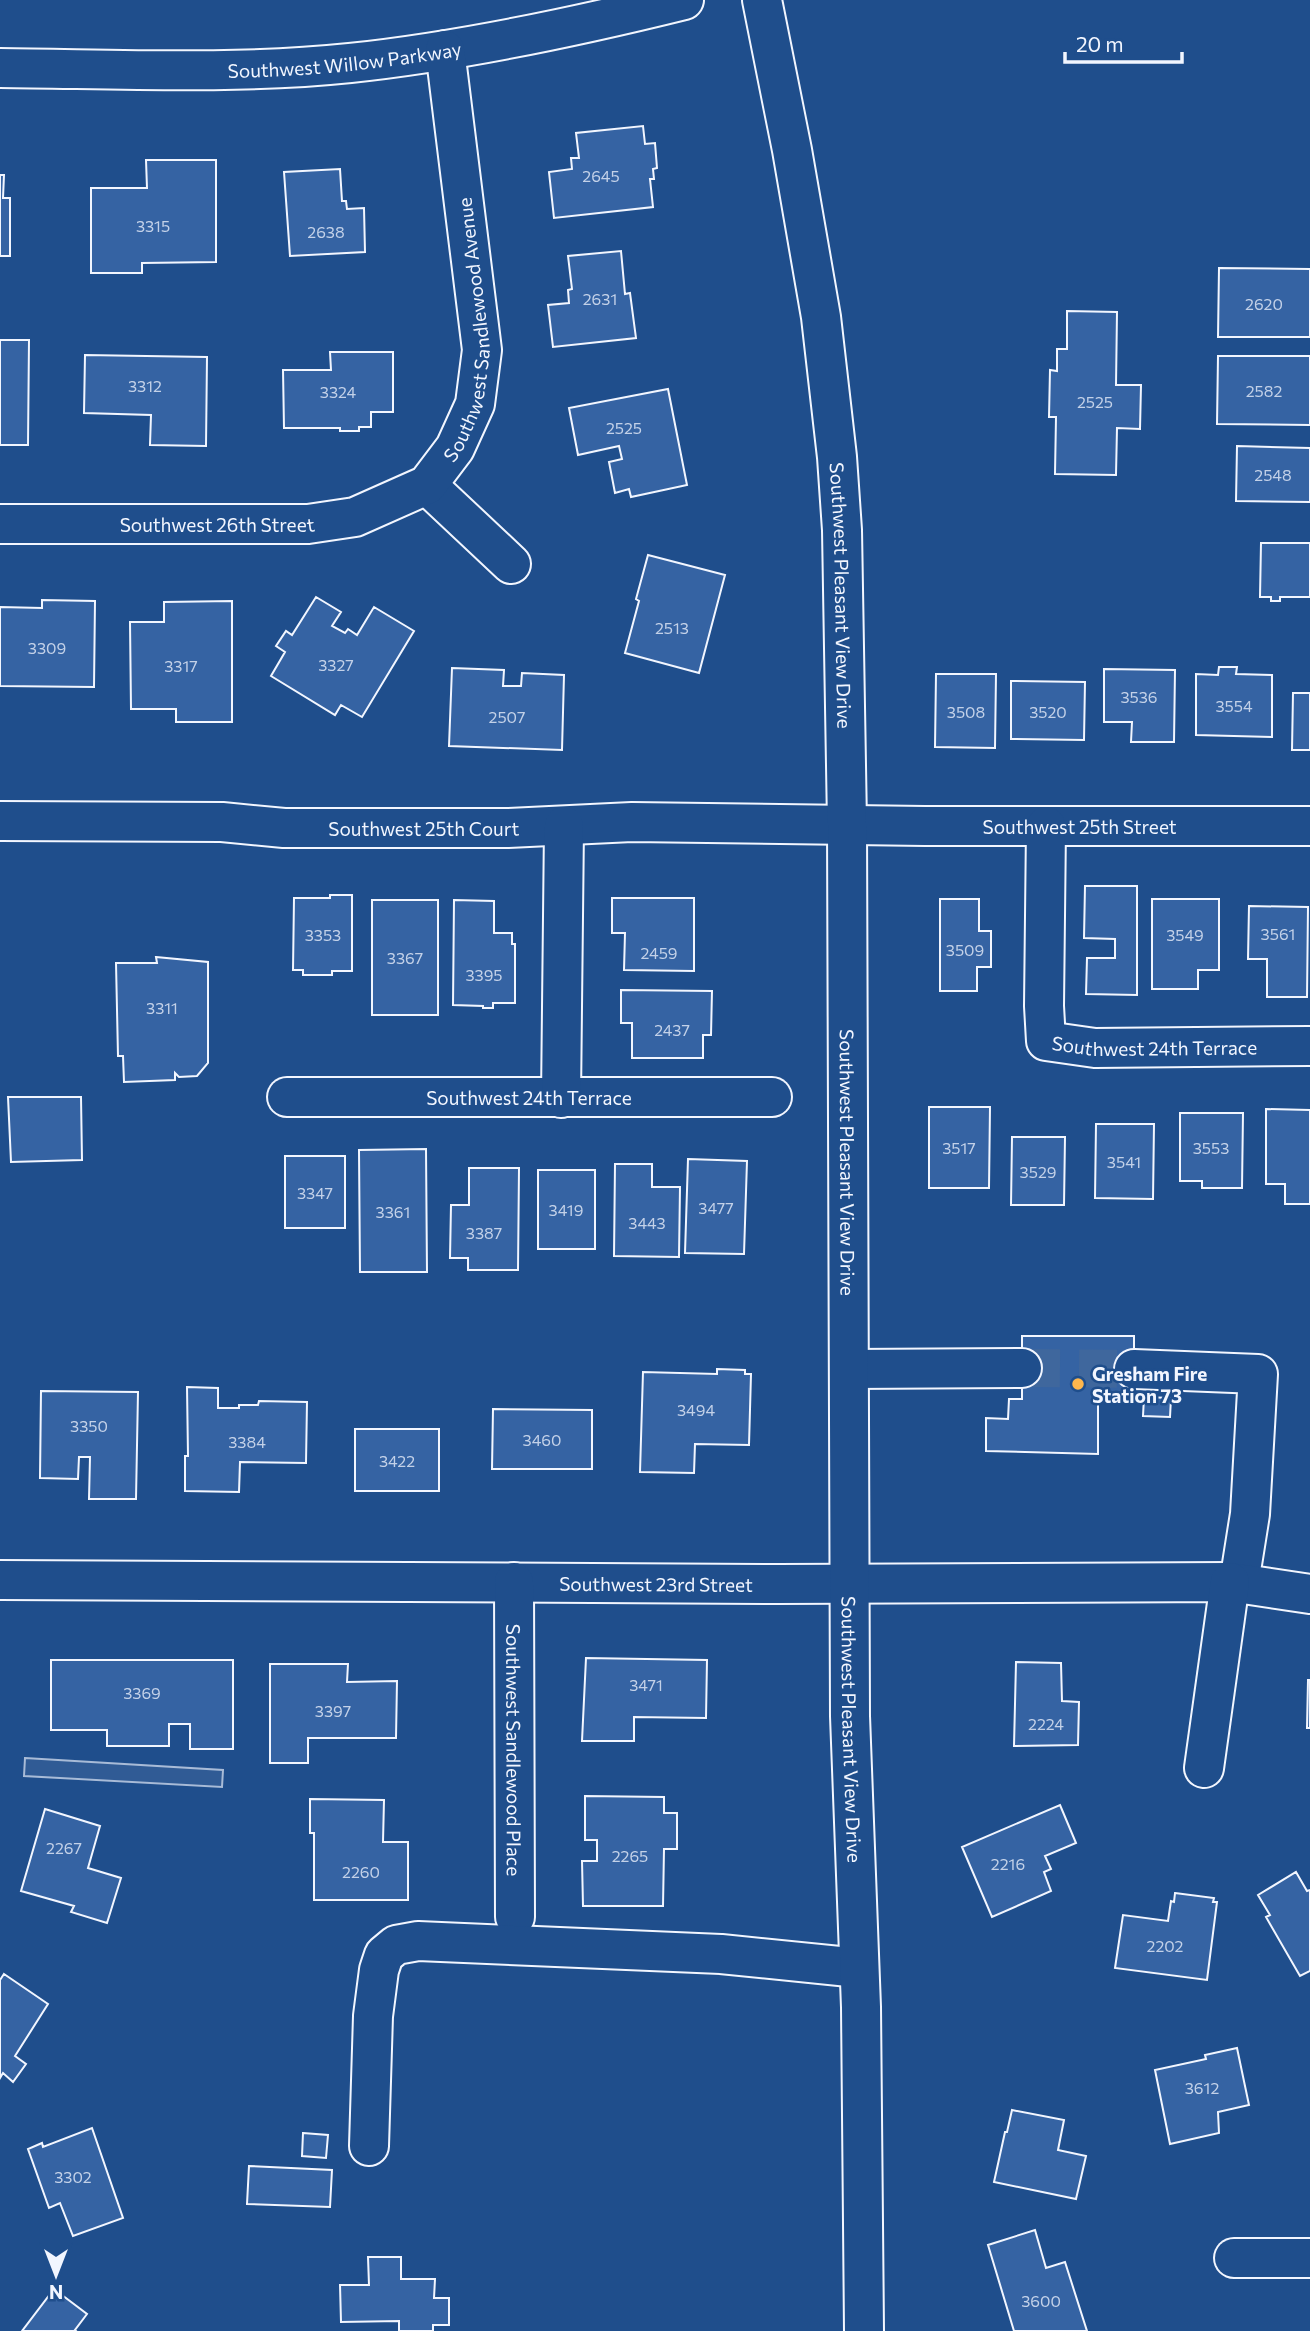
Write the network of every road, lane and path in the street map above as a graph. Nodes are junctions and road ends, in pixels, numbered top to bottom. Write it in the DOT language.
graph roads {
  1 [pos="684,0"];
  2 [pos="762,0"];
  3 [pos="445,50"];
  4 [pos="0,68"];
  5 [pos="427,485"];
  6 [pos="0,524"];
  7 [pos="511,564"];
  8 [pos="0,821"];
  9 [pos="847,824"];
  10 [pos="564,826"];
  11 [pos="1310,826"];
  12 [pos="1046,827"];
  13 [pos="1310,1046"];
  14 [pos="287,1097"];
  15 [pos="772,1097"];
  16 [pos="561,1098"];
  17 [pos="1023,1368"];
  18 [pos="849,1369"];
  19 [pos="1134,1369"];
  20 [pos="0,1580"];
  21 [pos="514,1582"];
  22 [pos="1234,1582"];
  23 [pos="850,1583"];
  24 [pos="1310,1594"];
  25 [pos="1204,1768"];
  26 [pos="515,1917"];
  27 [pos="859,1968"];
  28 [pos="369,2146"];
  29 [pos="1234,2258"];
  30 [pos="1310,2258"];
  31 [pos="864,2331"];
  1 -- 3 [label="street, Southwest Willow Parkway"];
  2 -- 9 [label="street, Southwest Pleasant View Drive"];
  3 -- 4 [label="street, Southwest Willow Parkway"];
  3 -- 5 [label="street, Southwest Sandlewood Avenue"];
  5 -- 6 [label="street, Southwest 26th Street"];
  5 -- 7 [label="street, Southwest Sandlewood Avenue"];
  8 -- 10 [label="street, Southwest 25th Court"];
  9 -- 10 [label="street, Southwest 25th Court"];
  9 -- 12 [label="street, Southwest 25th Street"];
  9 -- 18 [label="street, Southwest Pleasant View Drive"];
  10 -- 16 [label="street"];
  11 -- 12 [label="street, Southwest 25th Street"];
  12 -- 13 [label="street, Southwest 24th Terrace"];
  14 -- 16 [label="street, Southwest 24th Terrace"];
  15 -- 16 [label="street, Southwest 24th Terrace"];
  17 -- 18 [label="street"];
  18 -- 23 [label="street, Southwest Pleasant View Drive"];
  19 -- 22 [label="street"];
  20 -- 21 [label="street, Southwest 23rd Street"];
  21 -- 23 [label="street, Southwest 23rd Street"];
  21 -- 26 [label="street, Southwest Sandlewood Place"];
  22 -- 23 [label="street, Southwest 23rd Street"];
  22 -- 24 [label="street, Southwest 23rd Street"];
  22 -- 25 [label="street"];
  23 -- 27 [label="street, Southwest Pleasant View Drive"];
  27 -- 28 [label="street"];
  27 -- 31 [label="street, Southwest Pleasant View Drive"];
  29 -- 30 [label="street"];
}
